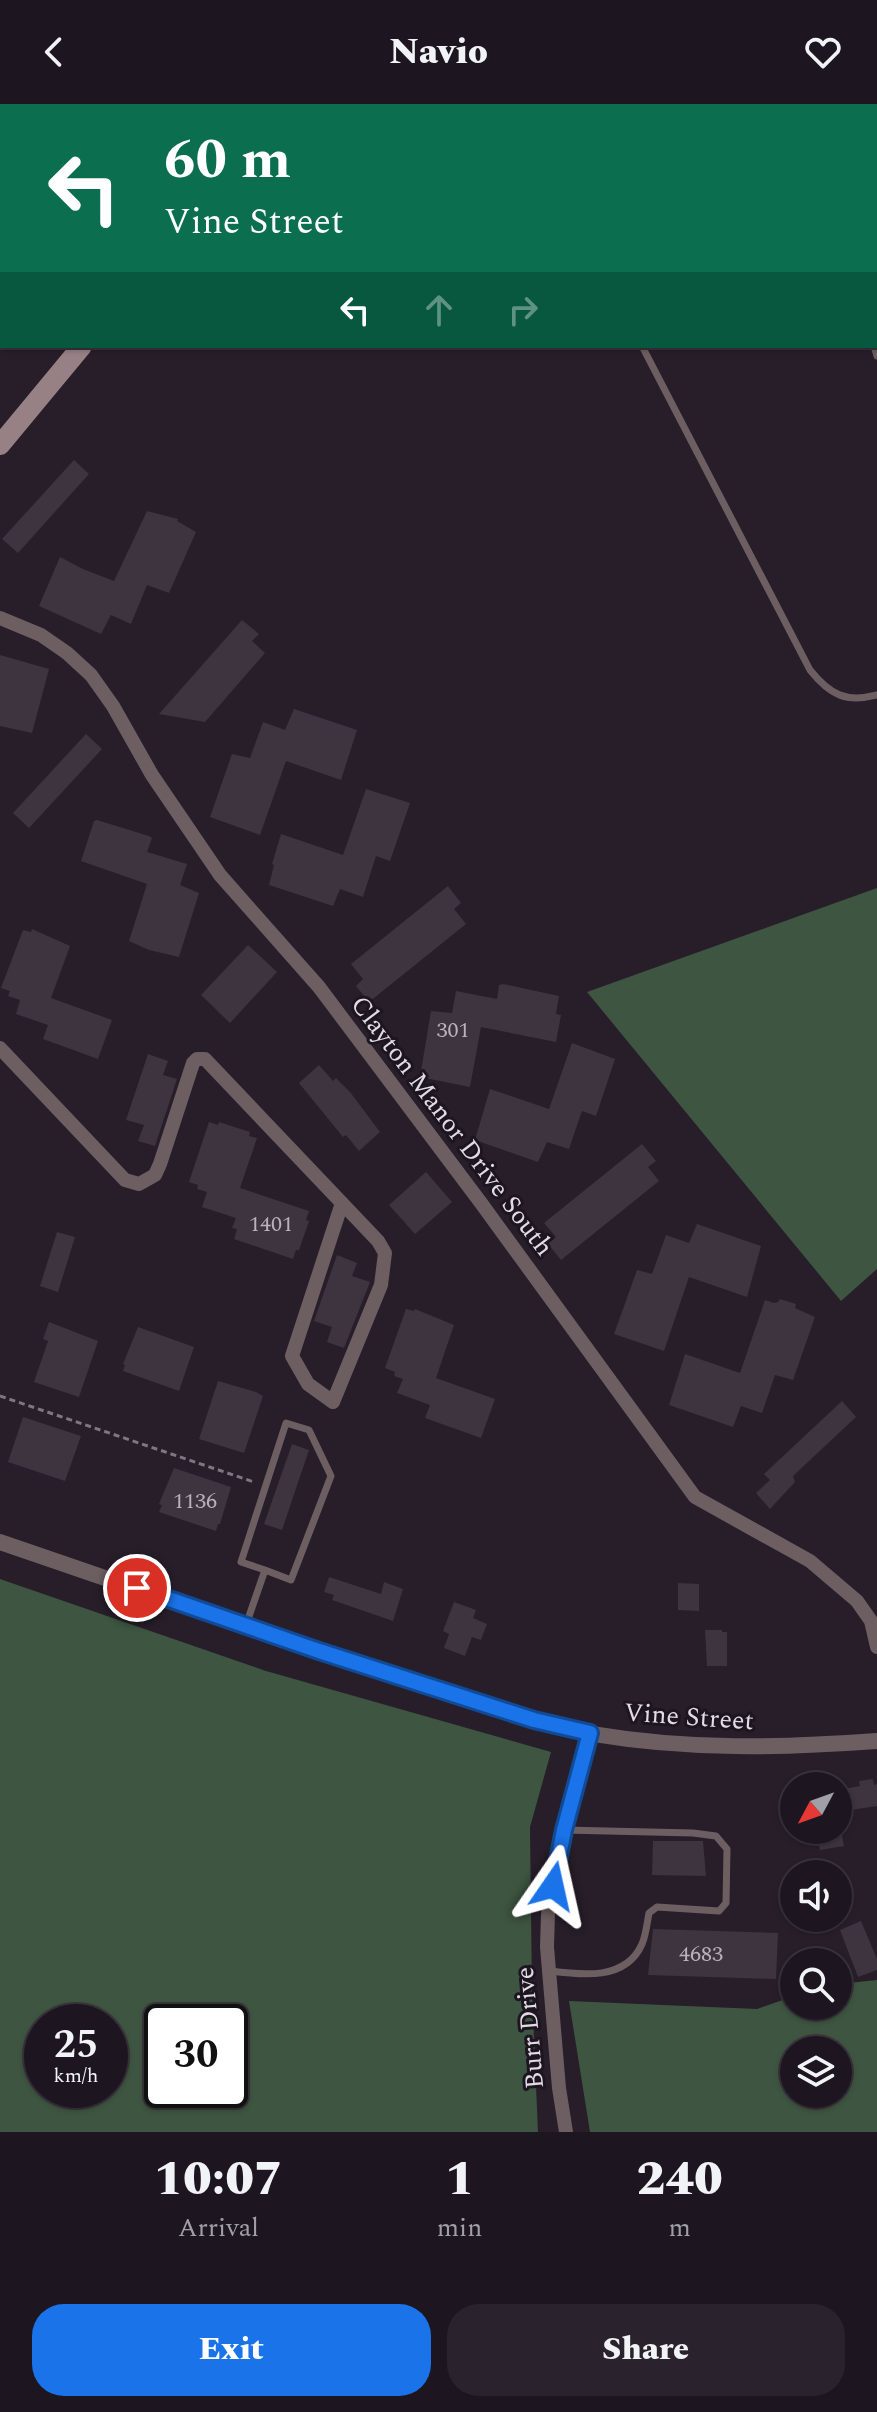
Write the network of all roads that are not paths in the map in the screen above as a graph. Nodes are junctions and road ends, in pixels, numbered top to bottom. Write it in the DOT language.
graph roads {
  1 [pos="80,348"];
  2 [pos="643,348"];
  3 [pos="0,445"];
  4 [pos="0,618"];
  5 [pos="877,695"];
  6 [pos="0,1048"];
  7 [pos="342,1203"];
  8 [pos="0,1542"];
  9 [pos="265,1570"];
  10 [pos="246,1625"];
  11 [pos="877,1647"];
  12 [pos="590,1733"];
  13 [pos="877,1741"];
  14 [pos="564,1830"];
  15 [pos="549,1971"];
  16 [pos="566,2132"];
  1 -- 3 [label="main road"];
  2 -- 5 [label="lane"];
  4 -- 11 [label="street, Clayton Manor Drive South"];
  6 -- 7 [label="street"];
  7 -- 7 [label="street"];
  8 -- 10 [label="street, Vine Street"];
  9 -- 9 [label="lane"];
  9 -- 10 [label="lane"];
  10 -- 12 [label="street, Vine Street"];
  12 -- 13 [label="street, Vine Street"];
  12 -- 14 [label="street, Burr Drive"];
  14 -- 15 [label="street, Burr Drive"];
  14 -- 15 [label="lane"];
  15 -- 16 [label="street, Burr Drive"];
}
